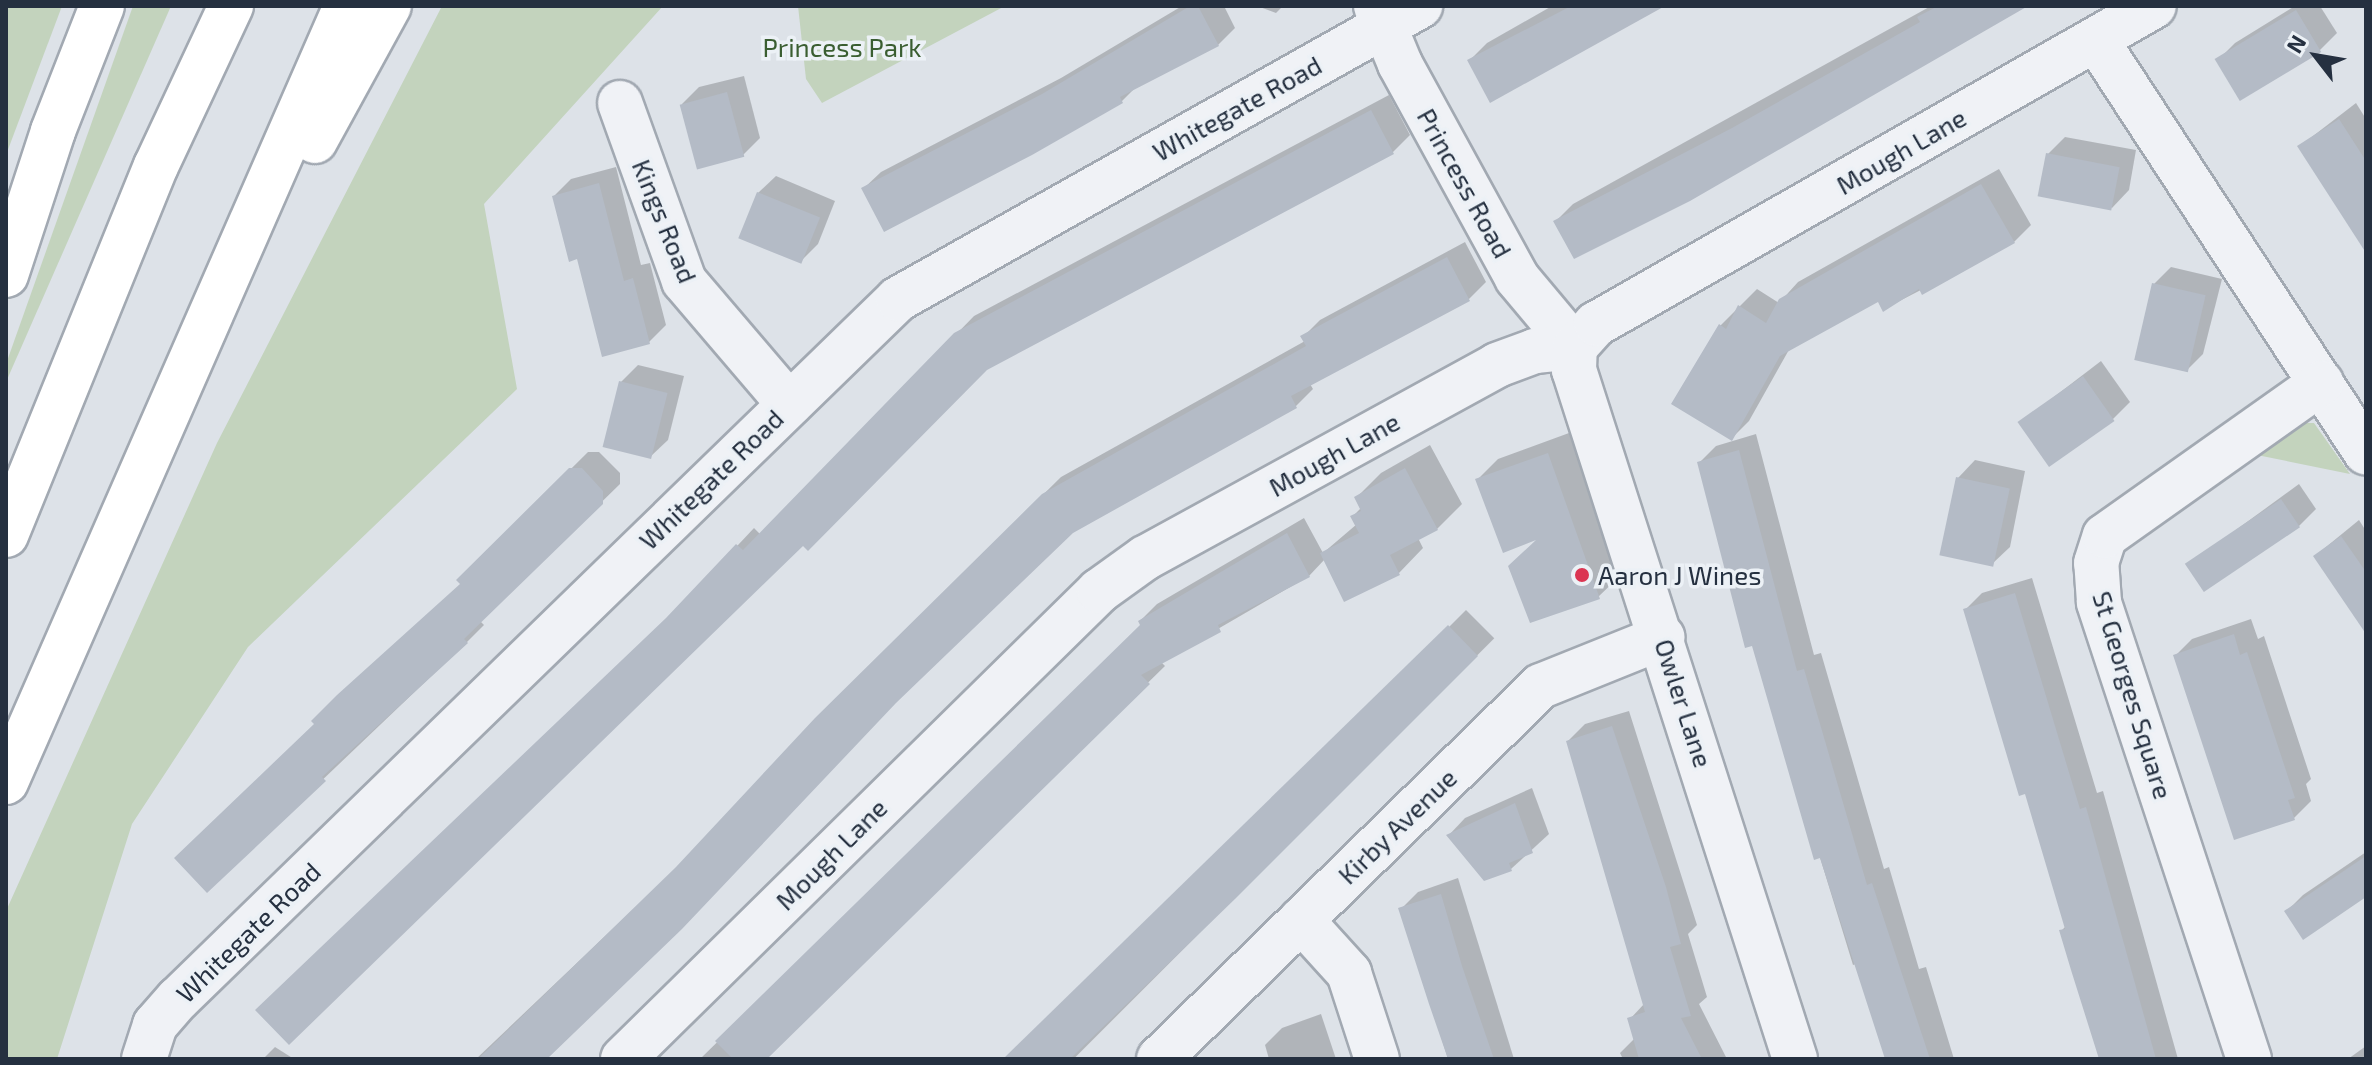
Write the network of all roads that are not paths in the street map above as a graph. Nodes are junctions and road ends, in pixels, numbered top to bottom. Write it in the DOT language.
graph roads {
  1 [pos="102,6"];
  2 [pos="231,6"];
  3 [pos="346,6"];
  4 [pos="389,6"];
  5 [pos="2154,6"];
  6 [pos="1393,13"];
  7 [pos="2096,40"];
  8 [pos="620,103"];
  9 [pos="6,275"];
  10 [pos="1575,347"];
  11 [pos="2321,383"];
  12 [pos="175,395"];
  13 [pos="789,404"];
  14 [pos="2366,452"];
  15 [pos="6,535"];
  16 [pos="1663,637"];
  17 [pos="6,782"];
  18 [pos="1301,920"];
  19 [pos="144,1059"];
  20 [pos="623,1059"];
  21 [pos="1159,1059"];
  22 [pos="1377,1059"];
  23 [pos="1795,1059"];
  24 [pos="2249,1059"];
  1 -- 9 [label="highway"];
  2 -- 15 [label="highway"];
  3 -- 12 [label="highway"];
  4 -- 12 [label="highway"];
  5 -- 7 [label="street, Mough Lane"];
  6 -- 10 [label="street, Princess Road"];
  6 -- 13 [label="street, Whitegate Road"];
  7 -- 10 [label="street, Mough Lane"];
  7 -- 11 [label="street"];
  8 -- 13 [label="street, Kings Road"];
  10 -- 16 [label="street, Owler Lane"];
  10 -- 20 [label="street, Mough Lane"];
  11 -- 14 [label="street"];
  11 -- 24 [label="street, St Georges Square"];
  12 -- 17 [label="highway"];
  13 -- 19 [label="street, Whitegate Road"];
  16 -- 18 [label="street, Kirby Avenue"];
  16 -- 23 [label="street, Owler Lane"];
  18 -- 21 [label="street, Kirby Avenue"];
  18 -- 22 [label="street"];
}
